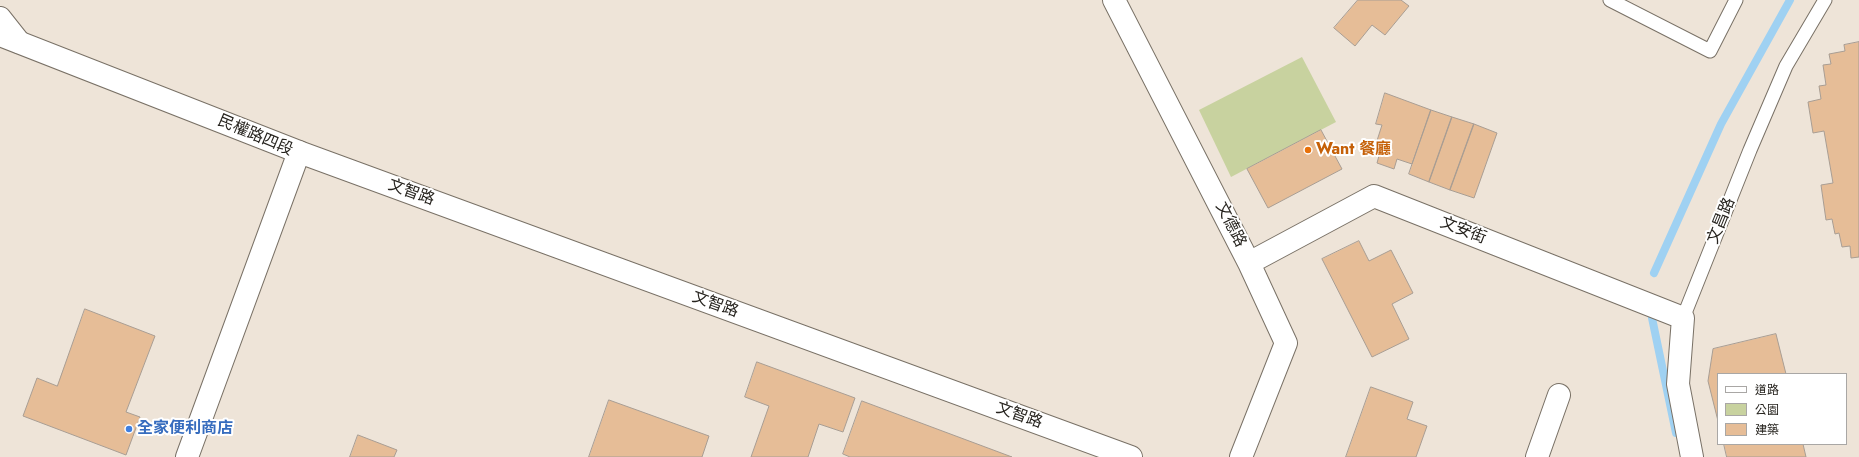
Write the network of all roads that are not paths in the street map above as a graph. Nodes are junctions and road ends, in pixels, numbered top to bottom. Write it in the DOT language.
graph roads {
  1 [pos="1114,0"];
  2 [pos="1610,0"];
  3 [pos="1736,0"];
  4 [pos="1826,0"];
  5 [pos="0,18"];
  6 [pos="10,38"];
  7 [pos="299,152"];
  8 [pos="1249,263"];
  9 [pos="1683,318"];
  10 [pos="1559,395"];
  11 [pos="186,457"];
  12 [pos="1131,457"];
  13 [pos="1241,457"];
  14 [pos="1537,457"];
  15 [pos="1692,457"];
  1 -- 8 [label="street, 文德路"];
  2 -- 3 [label="lane"];
  4 -- 9 [label="lane, 文昌路"];
  5 -- 6 [label="street"];
  6 -- 7 [label="street, 民權路四段"];
  7 -- 11 [label="street, 民權路四段"];
  7 -- 12 [label="street, 文智路"];
  8 -- 9 [label="street, 文安街"];
  8 -- 13 [label="street, 文德路"];
  9 -- 15 [label="street, 文昌路"];
  10 -- 14 [label="street"];
}
